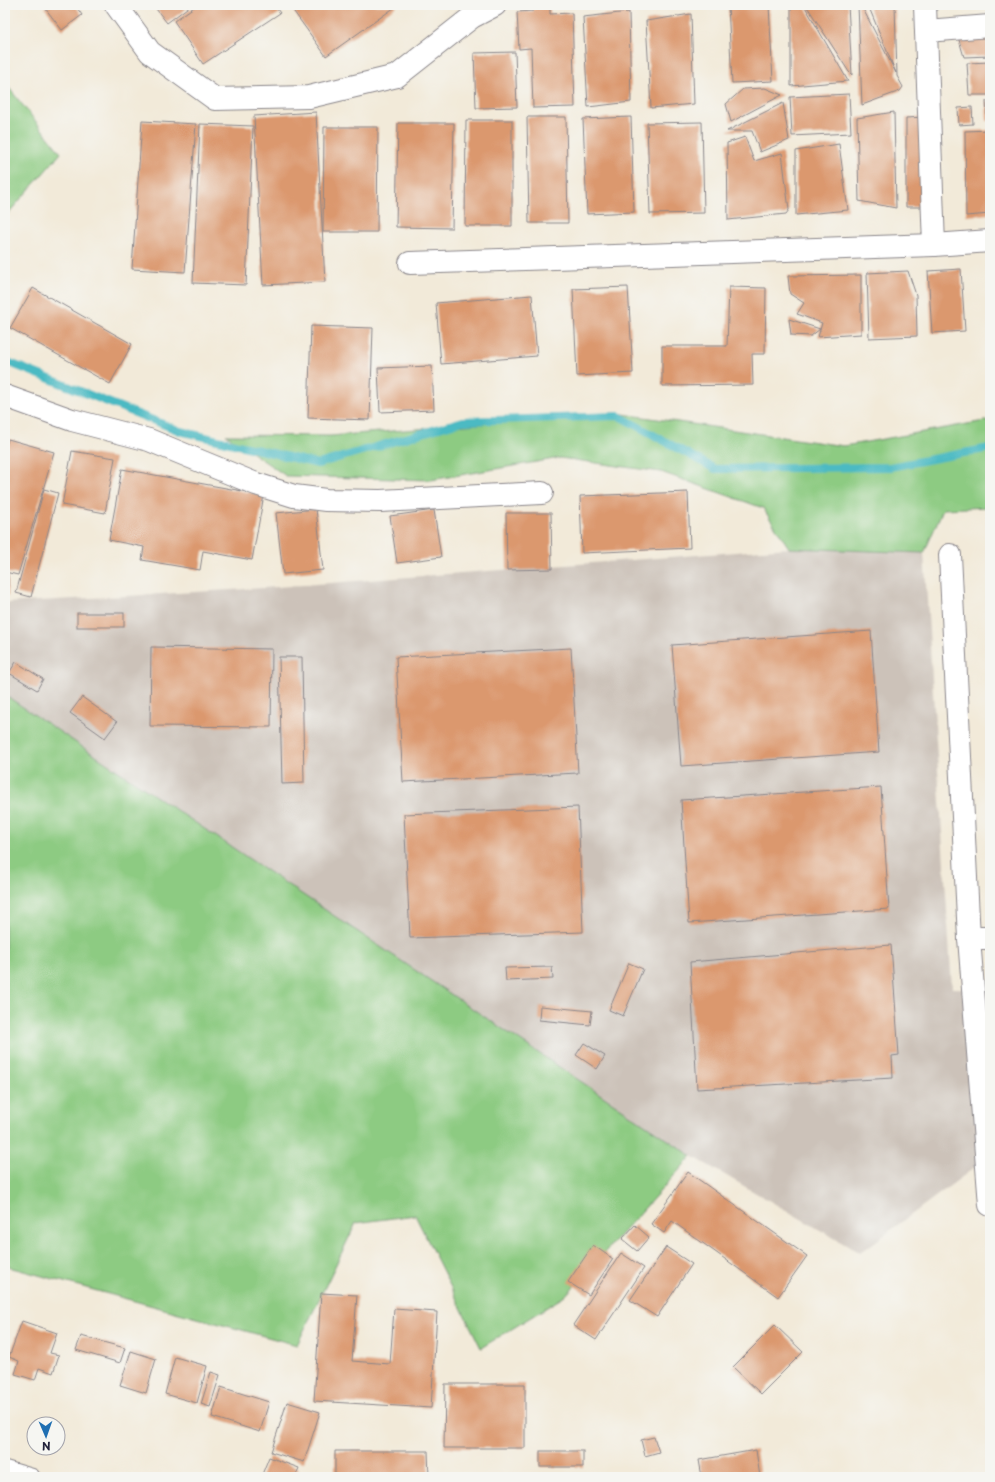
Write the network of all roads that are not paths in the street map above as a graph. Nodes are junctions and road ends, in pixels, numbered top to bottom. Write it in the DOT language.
graph roads {
  1 [pos="116,5"];
  2 [pos="495,5"];
  3 [pos="925,5"];
  4 [pos="468,11"];
  5 [pos="990,26"];
  6 [pos="926,31"];
  7 [pos="990,241"];
  8 [pos="934,245"];
  9 [pos="410,263"];
  10 [pos="5,396"];
  11 [pos="542,493"];
  12 [pos="950,555"];
  13 [pos="980,938"];
  14 [pos="990,1205"];
  15 [pos="5,1469"];
  16 [pos="32,1477"];
  1 -- 4 [label="street"];
  2 -- 4 [label="street"];
  3 -- 6 [label="street"];
  5 -- 6 [label="street"];
  6 -- 8 [label="street"];
  7 -- 8 [label="street"];
  8 -- 9 [label="street"];
  10 -- 11 [label="street"];
  12 -- 13 [label="street"];
  13 -- 14 [label="street"];
  15 -- 16 [label="lane"];
}
